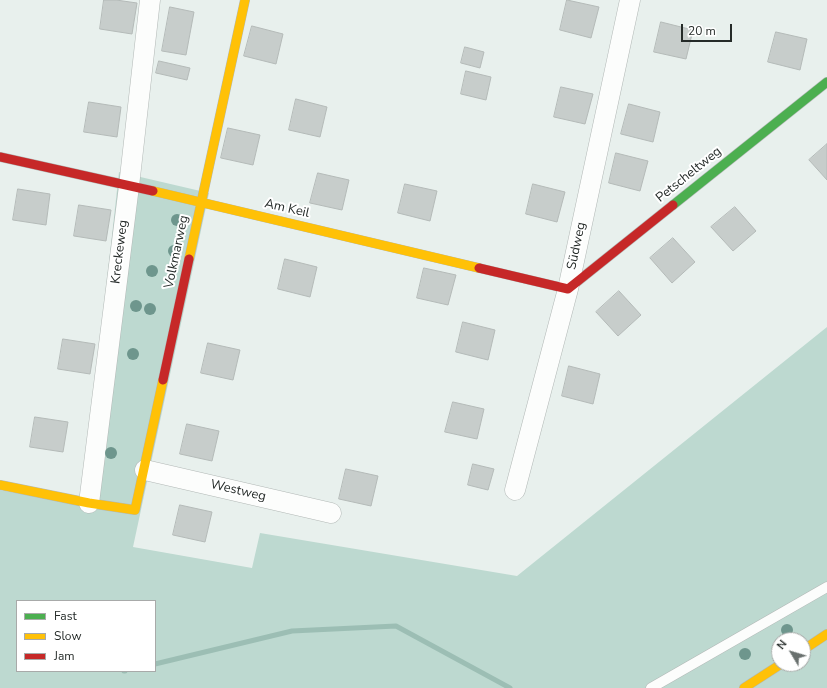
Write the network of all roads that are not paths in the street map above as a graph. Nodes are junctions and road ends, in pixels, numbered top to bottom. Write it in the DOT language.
graph roads {
  1 [pos="150,0"];
  2 [pos="245,0"];
  3 [pos="630,0"];
  4 [pos="827,82"];
  5 [pos="0,156"];
  6 [pos="129,186"];
  7 [pos="201,202"];
  8 [pos="568,289"];
  9 [pos="145,470"];
  10 [pos="0,485"];
  11 [pos="515,490"];
  12 [pos="89,503"];
  13 [pos="331,513"];
  14 [pos="827,587"];
  15 [pos="827,634"];
  16 [pos="811,645"];
  17 [pos="771,670"];
  18 [pos="651,688"];
  19 [pos="744,688"];
  1 -- 6 [label="street, Kreckeweg"];
  2 -- 7 [label="street, Volkmarweg"];
  3 -- 8 [label="street, Südweg"];
  4 -- 8 [label="street, Petscheltweg"];
  5 -- 6 [label="street, Am Keil"];
  6 -- 7 [label="street, Am Keil"];
  6 -- 12 [label="street, Kreckeweg"];
  7 -- 8 [label="street, Am Keil"];
  7 -- 9 [label="street, Volkmarweg"];
  8 -- 11 [label="street, Südweg"];
  9 -- 12 [label="street, Volkmarweg"];
  9 -- 13 [label="street, Westweg"];
  10 -- 12 [label="street"];
  14 -- 18 [label="lane"];
  15 -- 16 [label="street"];
  17 -- 19 [label="street"];
}
